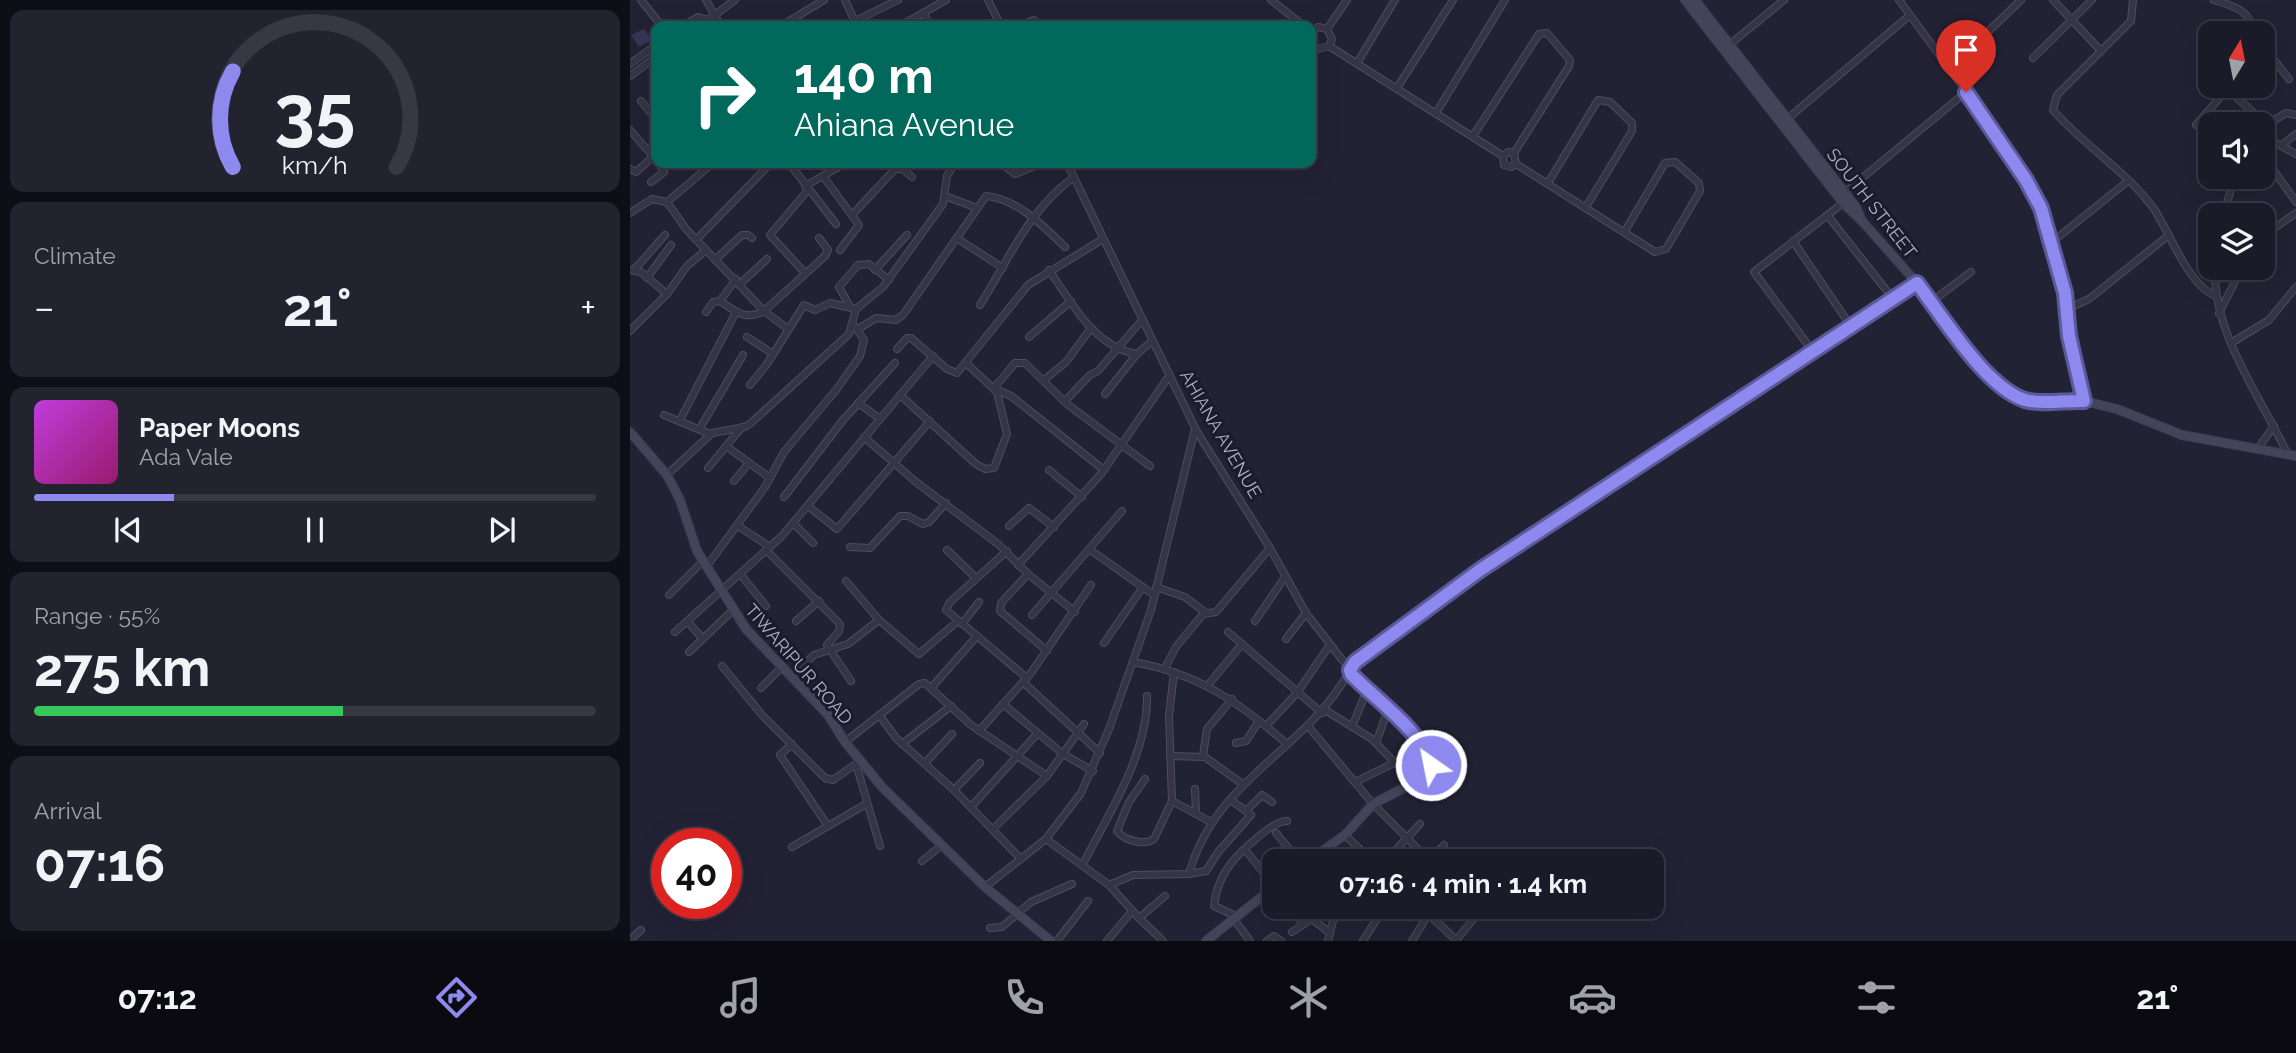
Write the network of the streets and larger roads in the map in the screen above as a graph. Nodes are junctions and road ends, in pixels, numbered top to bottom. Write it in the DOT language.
graph roads {
  1 [pos="641,0"];
  2 [pos="706,0"];
  3 [pos="735,0"];
  4 [pos="824,0"];
  5 [pos="845,0"];
  6 [pos="898,0"];
  7 [pos="922,0"];
  8 [pos="946,0"];
  9 [pos="988,0"];
  10 [pos="1347,0"];
  11 [pos="1395,0"];
  12 [pos="1453,0"];
  13 [pos="1505,0"];
  14 [pos="1784,0"];
  15 [pos="1899,0"];
  16 [pos="2021,0"];
  17 [pos="2053,0"];
  18 [pos="2092,0"];
  19 [pos="2133,0"];
  20 [pos="2214,0"];
  21 [pos="1274,1"];
  22 [pos="1689,1"];
  23 [pos="926,12"];
  24 [pos="715,15"];
  25 [pos="1910,15"];
  26 [pos="2071,19"];
  27 [pos="708,20"];
  28 [pos="658,21"];
  29 [pos="692,21"];
  30 [pos="718,21"];
  31 [pos="789,21"];
  32 [pos="855,21"];
  33 [pos="861,21"];
  34 [pos="909,21"];
  35 [pos="929,21"];
  36 [pos="998,21"];
  37 [pos="1298,21"];
  38 [pos="2250,21"];
  39 [pos="1316,28"];
  40 [pos="1326,29"];
  41 [pos="1729,45"];
  42 [pos="1329,46"];
  43 [pos="1316,47"];
  44 [pos="651,49"];
  45 [pos="2101,51"];
  46 [pos="2033,58"];
  47 [pos="651,61"];
  48 [pos="2275,61"];
  49 [pos="1357,63"];
  50 [pos="630,64"];
  51 [pos="1949,69"];
  52 [pos="630,76"];
  53 [pos="2289,79"];
  54 [pos="1397,88"];
  55 [pos="1966,92"];
  56 [pos="2220,98"];
  57 [pos="2240,98"];
  58 [pos="641,101"];
  59 [pos="2254,112"];
  60 [pos="651,113"];
  61 [pos="1436,113"];
  62 [pos="2296,115"];
  63 [pos="2275,119"];
  64 [pos="1786,120"];
  65 [pos="2196,125"];
  66 [pos="630,130"];
  67 [pos="2296,134"];
  68 [pos="1473,136"];
  69 [pos="2275,142"];
  70 [pos="2282,145"];
  71 [pos="651,153"];
  72 [pos="1514,153"];
  73 [pos="2296,154"];
  74 [pos="1503,156"];
  75 [pos="651,162"];
  76 [pos="1516,164"];
  77 [pos="662,168"];
  78 [pos="707,168"];
  79 [pos="766,168"];
  80 [pos="794,168"];
  81 [pos="837,168"];
  82 [pos="953,168"];
  83 [pos="1007,168"];
  84 [pos="1029,168"];
  85 [pos="1069,168"];
  86 [pos="630,169"];
  87 [pos="2275,172"];
  88 [pos="823,176"];
  89 [pos="912,177"];
  90 [pos="1073,177"];
  91 [pos="2128,181"];
  92 [pos="651,182"];
  93 [pos="1548,183"];
  94 [pos="807,188"];
  95 [pos="1844,193"];
  96 [pos="945,196"];
  97 [pos="667,202"];
  98 [pos="2296,202"];
  99 [pos="1843,204"];
  100 [pos="1586,206"];
  101 [pos="977,208"];
  102 [pos="630,213"];
  103 [pos="2296,213"];
  104 [pos="852,215"];
  105 [pos="1828,216"];
  106 [pos="1034,218"];
  107 [pos="1862,221"];
  108 [pos="836,225"];
  109 [pos="2275,228"];
  110 [pos="1625,231"];
  111 [pos="665,235"];
  112 [pos="907,235"];
  113 [pos="2169,235"];
  114 [pos="752,238"];
  115 [pos="819,238"];
  116 [pos="958,239"];
  117 [pos="1103,239"];
  118 [pos="696,240"];
  119 [pos="1793,242"];
  120 [pos="2052,242"];
  121 [pos="671,245"];
  122 [pos="1065,247"];
  123 [pos="706,250"];
  124 [pos="840,250"];
  125 [pos="717,258"];
  126 [pos="768,259"];
  127 [pos="1003,268"];
  128 [pos="632,270"];
  129 [pos="876,270"];
  130 [pos="1049,270"];
  131 [pos="1971,272"];
  132 [pos="805,274"];
  133 [pos="647,278"];
  134 [pos="2215,280"];
  135 [pos="2236,280"];
  136 [pos="738,281"];
  137 [pos="889,281"];
  138 [pos="1917,283"];
  139 [pos="2296,288"];
  140 [pos="667,294"];
  141 [pos="2216,296"];
  142 [pos="1894,300"];
  143 [pos="720,301"];
  144 [pos="1071,301"];
  145 [pos="1931,302"];
  146 [pos="980,305"];
  147 [pos="853,308"];
  148 [pos="2067,309"];
  149 [pos="764,311"];
  150 [pos="706,312"];
  151 [pos="736,312"];
  152 [pos="2220,313"];
  153 [pos="1142,320"];
  154 [pos="855,327"];
  155 [pos="1091,328"];
  156 [pos="1852,328"];
  157 [pos="788,329"];
  158 [pos="630,331"];
  159 [pos="747,337"];
  160 [pos="1029,337"];
  161 [pos="1152,341"];
  162 [pos="2231,343"];
  163 [pos="897,348"];
  164 [pos="1115,349"];
  165 [pos="1814,353"];
  166 [pos="773,354"];
  167 [pos="1137,354"];
  168 [pos="743,355"];
  169 [pos="933,356"];
  170 [pos="895,363"];
  171 [pos="966,363"];
  172 [pos="1169,376"];
  173 [pos="1044,380"];
  174 [pos="750,385"];
  175 [pos="995,388"];
  176 [pos="1105,394"];
  177 [pos="900,395"];
  178 [pos="1065,401"];
  179 [pos="2084,401"];
  180 [pos="858,403"];
  181 [pos="664,415"];
  182 [pos="879,418"];
  183 [pos="680,420"];
  184 [pos="930,421"];
  185 [pos="2274,425"];
  186 [pos="700,428"];
  187 [pos="741,428"];
  188 [pos="1195,429"];
  189 [pos="630,432"];
  190 [pos="710,435"];
  191 [pos="864,437"];
  192 [pos="1122,445"];
  193 [pos="726,446"];
  194 [pos="2259,447"];
  195 [pos="2287,453"];
  196 [pos="2296,456"];
  197 [pos="893,461"];
  198 [pos="749,463"];
  199 [pos="1150,466"];
  200 [pos="708,468"];
  201 [pos="1049,470"];
  202 [pos="1104,470"];
  203 [pos="667,475"];
  204 [pos="770,478"];
  205 [pos="734,481"];
  206 [pos="1082,496"];
  207 [pos="784,497"];
  208 [pos="946,503"];
  209 [pos="808,506"];
  210 [pos="1122,510"];
  211 [pos="793,523"];
  212 [pos="738,526"];
  213 [pos="1009,526"];
  214 [pos="1054,527"];
  215 [pos="813,543"];
  216 [pos="850,547"];
  217 [pos="1089,548"];
  218 [pos="1270,548"];
  219 [pos="768,549"];
  220 [pos="947,550"];
  221 [pos="1007,551"];
  222 [pos="705,563"];
  223 [pos="1018,565"];
  224 [pos="1028,574"];
  225 [pos="741,575"];
  226 [pos="1285,577"];
  227 [pos="976,578"];
  228 [pos="846,581"];
  229 [pos="1091,585"];
  230 [pos="1143,587"];
  231 [pos="1155,591"];
  232 [pos="720,593"];
  233 [pos="1051,594"];
  234 [pos="668,595"];
  235 [pos="819,601"];
  236 [pos="979,603"];
  237 [pos="766,606"];
  238 [pos="732,611"];
  239 [pos="1075,612"];
  240 [pos="1206,613"];
  241 [pos="1306,613"];
  242 [pos="1032,615"];
  243 [pos="878,620"];
  244 [pos="687,621"];
  245 [pos="796,621"];
  246 [pos="1255,621"];
  247 [pos="960,623"];
  248 [pos="675,632"];
  249 [pos="1228,632"];
  250 [pos="977,636"];
  251 [pos="702,638"];
  252 [pos="1286,639"];
  253 [pos="1104,643"];
  254 [pos="1241,645"];
  255 [pos="1329,646"];
  256 [pos="829,651"];
  257 [pos="1046,651"];
  258 [pos="689,652"];
  259 [pos="1133,662"];
  260 [pos="722,666"];
  261 [pos="782,667"];
  262 [pos="1165,668"];
  263 [pos="1350,670"];
  264 [pos="1174,671"];
  265 [pos="791,676"];
  266 [pos="1025,680"];
  267 [pos="851,681"];
  268 [pos="1209,685"];
  269 [pos="932,687"];
  270 [pos="761,688"];
  271 [pos="1367,690"];
  272 [pos="1297,693"];
  273 [pos="1147,696"];
  274 [pos="1232,699"];
  275 [pos="1003,704"];
  276 [pos="951,706"];
  277 [pos="1388,709"];
  278 [pos="1323,711"];
  279 [pos="879,715"];
  280 [pos="1259,721"];
  281 [pos="1084,723"];
  282 [pos="1266,726"];
  283 [pos="1308,726"];
  284 [pos="1352,727"];
  285 [pos="1077,731"];
  286 [pos="979,732"];
  287 [pos="952,734"];
  288 [pos="1037,734"];
  289 [pos="845,742"];
  290 [pos="1236,743"];
  291 [pos="1377,743"];
  292 [pos="792,744"];
  293 [pos="902,744"];
  294 [pos="1287,744"];
  295 [pos="1423,749"];
  296 [pos="1100,753"];
  297 [pos="1063,754"];
  298 [pos="1170,756"];
  299 [pos="1202,756"];
  300 [pos="1018,758"];
  301 [pos="858,762"];
  302 [pos="925,763"];
  303 [pos="980,763"];
  304 [pos="1396,764"];
  305 [pos="1093,771"];
  306 [pos="1047,776"];
  307 [pos="1145,779"];
  308 [pos="1356,782"];
  309 [pos="1244,785"];
  310 [pos="1195,789"];
  311 [pos="954,790"];
  312 [pos="1231,800"];
  313 [pos="1172,801"];
  314 [pos="1272,802"];
  315 [pos="866,804"];
  316 [pos="1373,804"];
  317 [pos="971,807"];
  318 [pos="1247,810"];
  319 [pos="1196,813"];
  320 [pos="1287,821"];
  321 [pos="1211,822"];
  322 [pos="1103,824"];
  323 [pos="1420,824"];
  324 [pos="828,826"];
  325 [pos="993,830"];
  326 [pos="1118,831"];
  327 [pos="1276,833"];
  328 [pos="1345,835"];
  329 [pos="1407,838"];
  330 [pos="1046,839"];
  331 [pos="942,845"];
  332 [pos="1444,845"];
  333 [pos="880,846"];
  334 [pos="792,847"];
  335 [pos="1289,849"];
  336 [pos="1329,849"];
  337 [pos="1360,849"];
  338 [pos="1397,849"];
  339 [pos="1418,849"];
  340 [pos="1440,849"];
  341 [pos="1245,850"];
  342 [pos="1021,859"];
  343 [pos="922,862"];
  344 [pos="1083,864"];
  345 [pos="1262,871"];
  346 [pos="1189,874"];
  347 [pos="1072,884"];
  348 [pos="1109,884"];
  349 [pos="985,887"];
  350 [pos="1262,895"];
  351 [pos="1165,896"];
  352 [pos="1088,901"];
  353 [pos="1132,911"];
  354 [pos="1016,914"];
  355 [pos="1234,917"];
  356 [pos="1139,918"];
  357 [pos="1299,919"];
  358 [pos="1333,919"];
  359 [pos="1377,919"];
  360 [pos="1426,919"];
  361 [pos="1433,919"];
  362 [pos="1474,919"];
  363 [pos="1303,924"];
  364 [pos="990,928"];
  365 [pos="641,929"];
  366 [pos="1292,932"];
  367 [pos="1330,933"];
  368 [pos="630,940"];
  369 [pos="1457,940"];
  370 [pos="1051,941"];
  371 [pos="1057,941"];
  372 [pos="1107,941"];
  373 [pos="1163,941"];
  374 [pos="1206,941"];
  375 [pos="1250,941"];
  376 [pos="1266,941"];
  377 [pos="1281,941"];
  378 [pos="1328,941"];
  379 [pos="1363,941"];
  380 [pos="1412,941"];
  1 -- 28 [label="street"];
  2 -- 24 [label="street"];
  3 -- 24 [label="street"];
  4 -- 31 [label="street"];
  5 -- 32 [label="street"];
  6 -- 33 [label="street"];
  7 -- 23 [label="street"];
  8 -- 23 [label="street"];
  9 -- 36 [label="street"];
  10 -- 40 [label="street"];
  11 -- 49 [label="street"];
  12 -- 54 [label="street"];
  13 -- 61 [label="street"];
  14 -- 41 [label="street"];
  15 -- 25 [label="street"];
  16 -- 51 [label="street"];
  17 -- 26 [label="street"];
  18 -- 26 [label="street"];
  19 -- 45 [label="street"];
  20 -- 38 [label="street"];
  21 -- 37 [label="street"];
  22 -- 41 [label="street, SOUTH STREET"];
  22 -- 99 [label="street"];
  23 -- 34 [label="street"];
  23 -- 35 [label="street"];
  24 -- 27 [label="street"];
  24 -- 30 [label="street"];
  25 -- 51 [label="street"];
  25 -- 64 [label="street"];
  26 -- 45 [label="street"];
  26 -- 46 [label="street"];
  27 -- 29 [label="street"];
  39 -- 40 [label="street"];
  40 -- 42 [label="street"];
  41 -- 64 [label="street, SOUTH STREET"];
  42 -- 43 [label="street"];
  42 -- 49 [label="street"];
  44 -- 50 [label="street"];
  45 -- 91 [label="street"];
  47 -- 52 [label="street"];
  48 -- 53 [label="street"];
  49 -- 54 [label="street"];
  51 -- 55 [label="street"];
  54 -- 61 [label="street"];
  55 -- 95 [label="street"];
  55 -- 120 [label="street"];
  56 -- 65 [label="street"];
  57 -- 59 [label="street"];
  58 -- 60 [label="street"];
  61 -- 68 [label="street"];
  62 -- 63 [label="street"];
  64 -- 95 [label="street, SOUTH STREET"];
  66 -- 71 [label="street"];
  67 -- 70 [label="street"];
  68 -- 72 [label="street"];
  68 -- 74 [label="street"];
  69 -- 70 [label="street"];
  70 -- 73 [label="street"];
  72 -- 74 [label="street"];
  72 -- 76 [label="street"];
  74 -- 76 [label="street"];
  75 -- 86 [label="street"];
  76 -- 93 [label="street"];
  77 -- 92 [label="street"];
  78 -- 97 [label="street"];
  79 -- 118 [label="street"];
  80 -- 94 [label="street"];
  81 -- 88 [label="street"];
  82 -- 96 [label="street"];
  83 -- 84 [label="street"];
  85 -- 90 [label="street, AHIANA AVENUE"];
  87 -- 98 [label="street"];
  88 -- 94 [label="street"];
  88 -- 104 [label="street"];
  89 -- 104 [label="street"];
  90 -- 106 [label="street"];
  90 -- 117 [label="street, AHIANA AVENUE"];
  91 -- 113 [label="street"];
  91 -- 120 [label="street"];
  93 -- 100 [label="street"];
  93 -- 100 [label="street"];
  94 -- 108 [label="street"];
  94 -- 132 [label="street"];
  95 -- 107 [label="street, SOUTH STREET"];
  96 -- 101 [label="street"];
  96 -- 137 [label="street"];
  97 -- 102 [label="street"];
  97 -- 118 [label="street"];
  99 -- 105 [label="street"];
  99 -- 107 [label="street"];
  100 -- 110 [label="street"];
  101 -- 106 [label="street"];
  101 -- 116 [label="street"];
  103 -- 109 [label="street"];
  104 -- 124 [label="street"];
  105 -- 119 [label="street"];
  105 -- 142 [label="street"];
  106 -- 122 [label="street"];
  106 -- 127 [label="street"];
  107 -- 138 [label="street, SOUTH STREET"];
  110 -- 110 [label="street"];
  111 -- 128 [label="street"];
  112 -- 129 [label="street"];
  113 -- 141 [label="street"];
  113 -- 148 [label="street"];
  114 -- 125 [label="street"];
  115 -- 132 [label="street"];
  116 -- 127 [label="street"];
  116 -- 154 [label="street"];
  117 -- 130 [label="street"];
  117 -- 153 [label="street, AHIANA AVENUE"];
  118 -- 123 [label="street"];
  119 -- 156 [label="street"];
  119 -- 165 [label="street"];
  120 -- 148 [label="street"];
  121 -- 133 [label="street"];
  123 -- 125 [label="street"];
  123 -- 140 [label="street"];
  125 -- 136 [label="street"];
  126 -- 136 [label="street"];
  127 -- 146 [label="street"];
  128 -- 133 [label="street"];
  129 -- 137 [label="street"];
  129 -- 147 [label="street"];
  130 -- 144 [label="street"];
  130 -- 171 [label="street"];
  131 -- 145 [label="street"];
  132 -- 149 [label="street"];
  133 -- 140 [label="street"];
  134 -- 141 [label="street"];
  135 -- 152 [label="street"];
  136 -- 143 [label="street"];
  136 -- 149 [label="street"];
  137 -- 147 [label="street"];
  138 -- 142 [label="street"];
  138 -- 145 [label="street, SOUTH STREET"];
  139 -- 162 [label="street"];
  140 -- 158 [label="street"];
  141 -- 152 [label="street"];
  142 -- 156 [label="street"];
  143 -- 150 [label="street"];
  143 -- 151 [label="street"];
  144 -- 155 [label="street"];
  144 -- 160 [label="street"];
  145 -- 179 [label="street, SOUTH STREET"];
  147 -- 154 [label="street"];
  147 -- 157 [label="street"];
  148 -- 179 [label="street"];
  149 -- 151 [label="street"];
  149 -- 157 [label="street"];
  151 -- 183 [label="street"];
  152 -- 162 [label="street"];
  153 -- 161 [label="street, AHIANA AVENUE"];
  153 -- 164 [label="street"];
  154 -- 187 [label="street"];
  154 -- 204 [label="street"];
  155 -- 164 [label="street"];
  155 -- 173 [label="street"];
  156 -- 165 [label="street"];
  157 -- 166 [label="street"];
  159 -- 166 [label="street"];
  161 -- 167 [label="street"];
  161 -- 172 [label="street, AHIANA AVENUE"];
  162 -- 185 [label="street"];
  163 -- 169 [label="street"];
  164 -- 167 [label="street"];
  164 -- 178 [label="street"];
  165 -- 263 [label="street"];
  166 -- 174 [label="street"];
  167 -- 176 [label="street"];
  168 -- 186 [label="street"];
  169 -- 171 [label="street"];
  169 -- 177 [label="street"];
  170 -- 180 [label="street"];
  171 -- 175 [label="street"];
  172 -- 188 [label="street, AHIANA AVENUE"];
  172 -- 192 [label="street"];
  173 -- 175 [label="street"];
  173 -- 178 [label="street"];
  175 -- 184 [label="street"];
  175 -- 202 [label="street"];
  177 -- 182 [label="street"];
  177 -- 184 [label="street"];
  178 -- 192 [label="street"];
  179 -- 194 [label="street, SOUTH STREET"];
  180 -- 182 [label="street"];
  180 -- 207 [label="street"];
  181 -- 183 [label="street"];
  182 -- 191 [label="street"];
  183 -- 186 [label="street"];
  184 -- 197 [label="street"];
  185 -- 194 [label="street"];
  185 -- 195 [label="street"];
  186 -- 190 [label="street"];
  187 -- 190 [label="street"];
  187 -- 193 [label="street"];
  188 -- 218 [label="street, AHIANA AVENUE"];
  188 -- 231 [label="street"];
  189 -- 203 [label="street, TIWARIPUR ROAD"];
  190 -- 203 [label="street"];
  191 -- 197 [label="street"];
  191 -- 209 [label="street"];
  192 -- 199 [label="street"];
  192 -- 202 [label="street"];
  193 -- 198 [label="street"];
  193 -- 200 [label="street"];
  194 -- 195 [label="street, SOUTH STREET"];
  195 -- 196 [label="street, SOUTH STREET"];
  197 -- 208 [label="street"];
  197 -- 209 [label="street"];
  198 -- 204 [label="street"];
  198 -- 205 [label="street"];
  201 -- 206 [label="street"];
  202 -- 206 [label="street"];
  203 -- 222 [label="street, TIWARIPUR ROAD"];
  204 -- 212 [label="street"];
  206 -- 214 [label="street"];
  208 -- 216 [label="street"];
  208 -- 221 [label="street"];
  209 -- 211 [label="street"];
  210 -- 217 [label="street"];
  211 -- 215 [label="street"];
  211 -- 219 [label="street"];
  212 -- 219 [label="street"];
  212 -- 222 [label="street"];
  213 -- 214 [label="street"];
  214 -- 223 [label="street"];
  217 -- 230 [label="street"];
  217 -- 233 [label="street"];
  218 -- 226 [label="street, AHIANA AVENUE"];
  218 -- 240 [label="street"];
  219 -- 225 [label="street"];
  219 -- 235 [label="street"];
  220 -- 227 [label="street"];
  221 -- 223 [label="street"];
  221 -- 227 [label="street"];
  222 -- 232 [label="street, TIWARIPUR ROAD"];
  222 -- 234 [label="street"];
  223 -- 224 [label="street"];
  224 -- 233 [label="street"];
  224 -- 257 [label="street"];
  225 -- 232 [label="street"];
  225 -- 237 [label="street"];
  226 -- 241 [label="street, AHIANA AVENUE"];
  226 -- 246 [label="street"];
  227 -- 247 [label="street"];
  228 -- 243 [label="street"];
  229 -- 239 [label="street"];
  230 -- 231 [label="street"];
  230 -- 253 [label="street"];
  231 -- 240 [label="street"];
  231 -- 259 [label="street"];
  232 -- 238 [label="street, TIWARIPUR ROAD"];
  232 -- 244 [label="street"];
  233 -- 239 [label="street"];
  233 -- 242 [label="street"];
  235 -- 245 [label="street"];
  235 -- 256 [label="street"];
  236 -- 247 [label="street"];
  238 -- 251 [label="street"];
  238 -- 261 [label="street, TIWARIPUR ROAD"];
  239 -- 257 [label="street"];
  240 -- 262 [label="street"];
  241 -- 252 [label="street"];
  241 -- 255 [label="street, AHIANA AVENUE"];
  243 -- 247 [label="street"];
  243 -- 256 [label="street"];
  244 -- 248 [label="street"];
  244 -- 251 [label="street"];
  247 -- 250 [label="street"];
  249 -- 254 [label="street"];
  250 -- 266 [label="street"];
  250 -- 269 [label="street"];
  251 -- 258 [label="street"];
  254 -- 268 [label="street"];
  254 -- 272 [label="street"];
  255 -- 263 [label="street, AHIANA AVENUE"];
  255 -- 272 [label="street"];
  256 -- 265 [label="street"];
  256 -- 267 [label="street"];
  257 -- 266 [label="street"];
  259 -- 262 [label="street"];
  259 -- 296 [label="street"];
  260 -- 292 [label="street"];
  261 -- 265 [label="street, TIWARIPUR ROAD"];
  261 -- 270 [label="street"];
  262 -- 264 [label="street"];
  263 -- 271 [label="street, AHIANA AVENUE"];
  263 -- 278 [label="street"];
  264 -- 268 [label="street"];
  264 -- 298 [label="street"];
  265 -- 289 [label="street, TIWARIPUR ROAD"];
  266 -- 275 [label="street"];
  266 -- 285 [label="street"];
  268 -- 274 [label="street"];
  269 -- 276 [label="street"];
  269 -- 279 [label="street"];
  271 -- 277 [label="street, AHIANA AVENUE"];
  271 -- 284 [label="street"];
  272 -- 278 [label="street"];
  272 -- 282 [label="street"];
  273 -- 322 [label="street"];
  274 -- 280 [label="street"];
  274 -- 299 [label="street"];
  275 -- 286 [label="street"];
  275 -- 288 [label="street"];
  276 -- 286 [label="street"];
  276 -- 293 [label="street"];
  277 -- 291 [label="street"];
  277 -- 295 [label="street, AHIANA AVENUE"];
  278 -- 283 [label="street"];
  278 -- 284 [label="street"];
  279 -- 289 [label="street"];
  279 -- 293 [label="street"];
  280 -- 282 [label="street"];
  280 -- 290 [label="street"];
  281 -- 285 [label="street"];
  282 -- 294 [label="street"];
  283 -- 294 [label="street"];
  283 -- 308 [label="street"];
  284 -- 291 [label="street"];
  285 -- 296 [label="street"];
  285 -- 297 [label="street"];
  286 -- 300 [label="street"];
  287 -- 302 [label="street"];
  288 -- 297 [label="street"];
  288 -- 300 [label="street"];
  289 -- 301 [label="street, TIWARIPUR ROAD"];
  291 -- 304 [label="street"];
  292 -- 301 [label="street"];
  292 -- 324 [label="street"];
  293 -- 302 [label="street"];
  294 -- 309 [label="street"];
  295 -- 304 [label="street"];
  295 -- 316 [label="street"];
  296 -- 305 [label="street"];
  297 -- 305 [label="street"];
  297 -- 306 [label="street"];
  298 -- 299 [label="street"];
  298 -- 313 [label="street"];
  299 -- 309 [label="street"];
  300 -- 306 [label="street"];
  300 -- 317 [label="street"];
  301 -- 315 [label="street"];
  301 -- 331 [label="street, TIWARIPUR ROAD"];
  302 -- 311 [label="street"];
  303 -- 311 [label="street"];
  304 -- 308 [label="street"];
  305 -- 330 [label="street"];
  306 -- 325 [label="street"];
  307 -- 326 [label="street"];
  308 -- 316 [label="street"];
  309 -- 312 [label="street"];
  310 -- 319 [label="street"];
  311 -- 317 [label="street"];
  312 -- 318 [label="street"];
  312 -- 321 [label="street"];
  313 -- 319 [label="street"];
  313 -- 326 [label="street"];
  314 -- 318 [label="street"];
  315 -- 324 [label="street"];
  315 -- 333 [label="street"];
  316 -- 328 [label="street"];
  316 -- 329 [label="street"];
  317 -- 325 [label="street"];
  318 -- 346 [label="street"];
  319 -- 321 [label="street"];
  320 -- 341 [label="street"];
  321 -- 346 [label="street"];
  322 -- 326 [label="street"];
  322 -- 344 [label="street"];
  323 -- 329 [label="street"];
  324 -- 334 [label="street"];
  325 -- 342 [label="street"];
  327 -- 335 [label="street"];
  328 -- 336 [label="street"];
  328 -- 337 [label="street"];
  329 -- 338 [label="street"];
  329 -- 339 [label="street"];
  330 -- 342 [label="street"];
  330 -- 344 [label="street"];
  331 -- 343 [label="street"];
  331 -- 349 [label="street, TIWARIPUR ROAD"];
  332 -- 340 [label="street"];
  341 -- 345 [label="street"];
  341 -- 355 [label="street"];
  342 -- 349 [label="street"];
  344 -- 348 [label="street"];
  346 -- 348 [label="street"];
  347 -- 354 [label="street"];
  348 -- 353 [label="street"];
  349 -- 354 [label="street, TIWARIPUR ROAD"];
  350 -- 355 [label="street"];
  351 -- 356 [label="street"];
  352 -- 371 [label="street"];
  353 -- 356 [label="street"];
  353 -- 372 [label="street"];
  354 -- 364 [label="street"];
  354 -- 370 [label="street, TIWARIPUR ROAD"];
  355 -- 374 [label="street"];
  355 -- 375 [label="street"];
  356 -- 373 [label="street"];
  357 -- 363 [label="street"];
  358 -- 367 [label="street"];
  359 -- 379 [label="street"];
  360 -- 380 [label="street"];
  361 -- 369 [label="street"];
  362 -- 369 [label="street"];
  363 -- 366 [label="street"];
  363 -- 367 [label="street"];
  365 -- 368 [label="street"];
  367 -- 378 [label="street"];
  376 -- 377 [label="street"];
}
